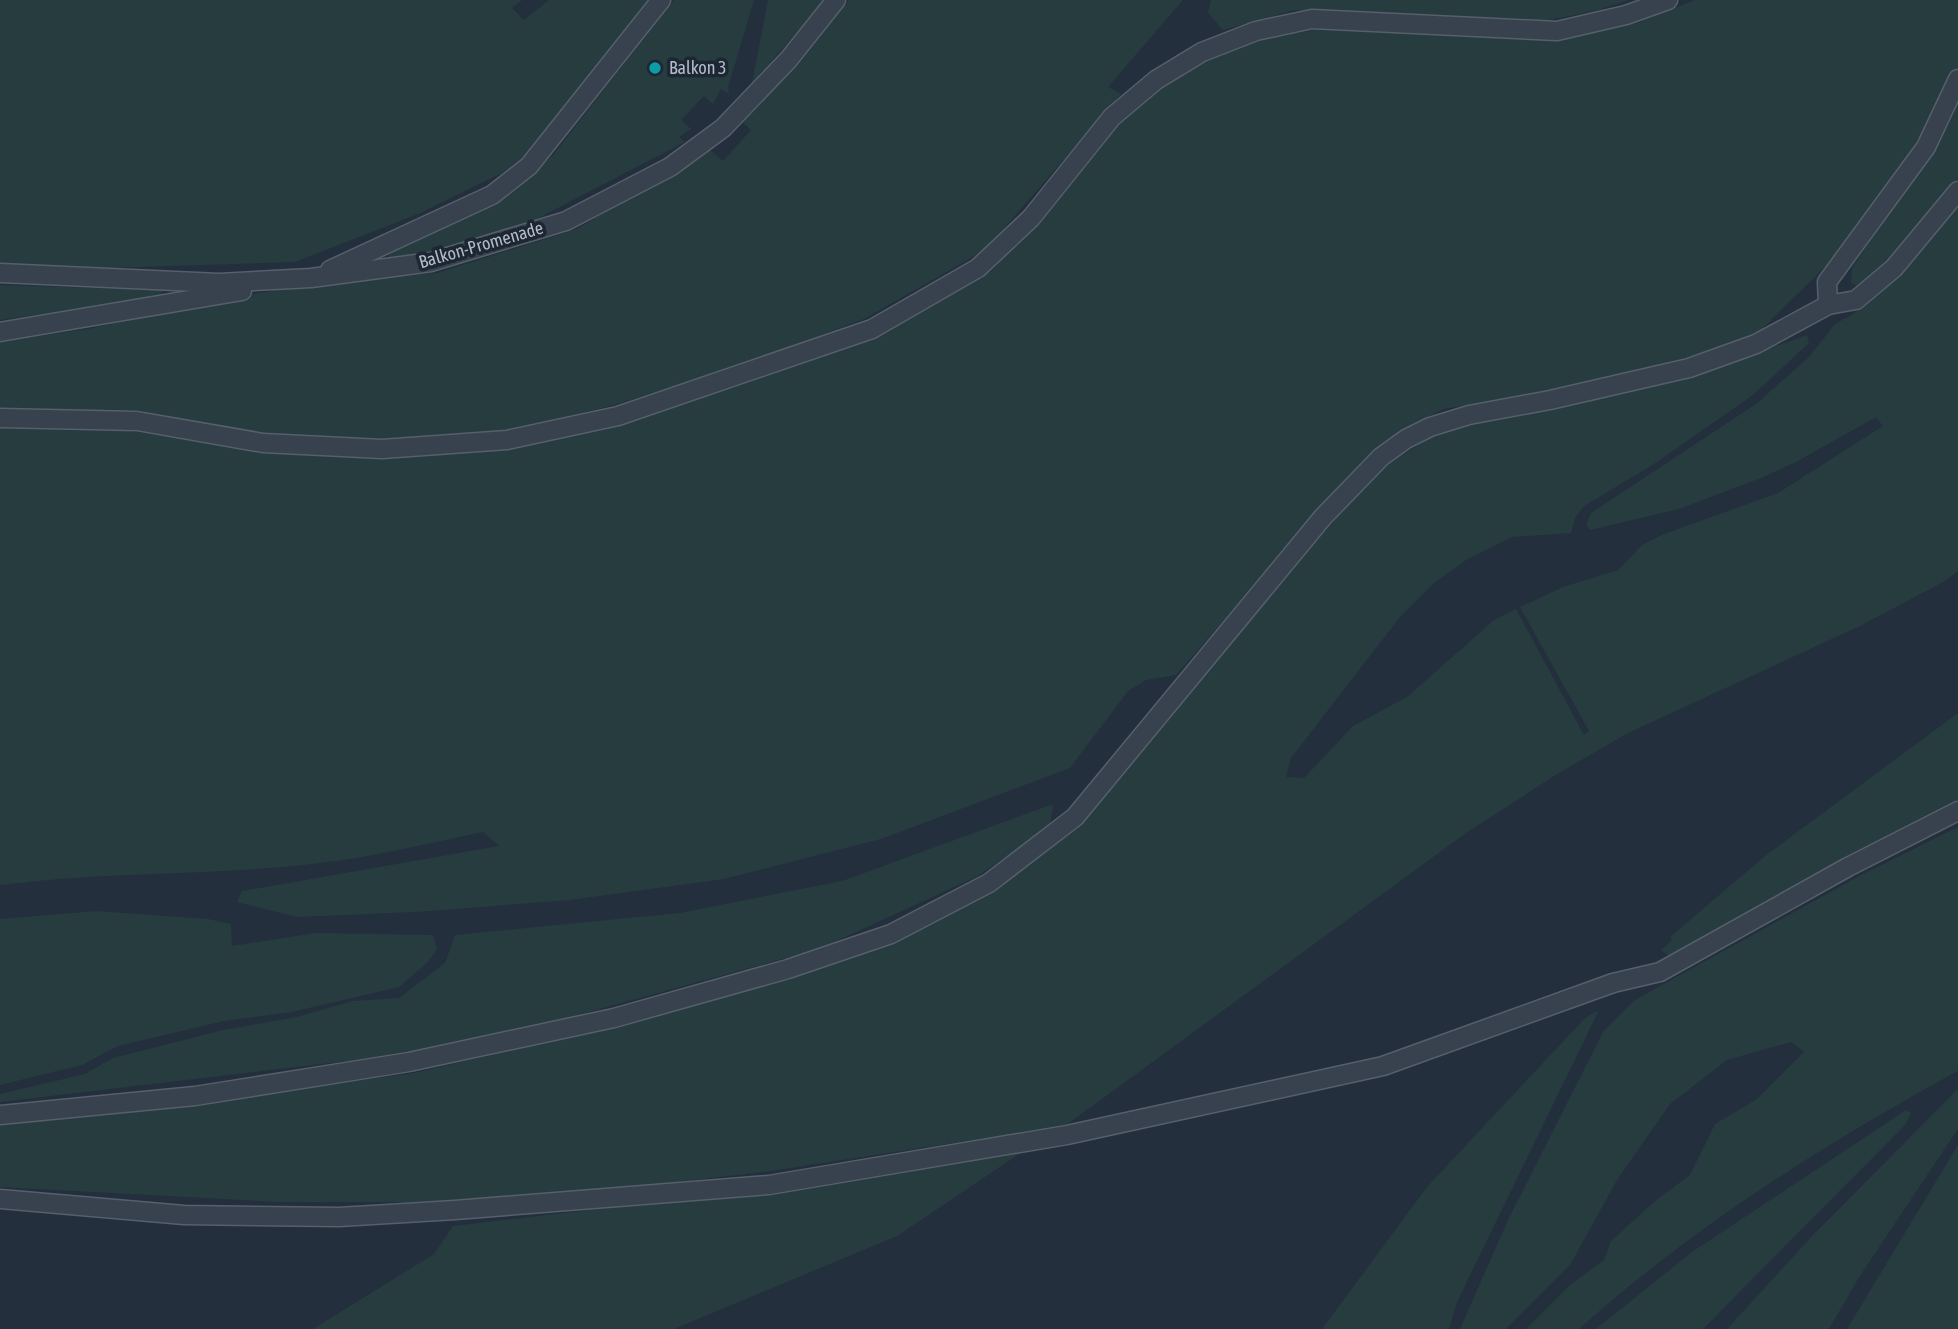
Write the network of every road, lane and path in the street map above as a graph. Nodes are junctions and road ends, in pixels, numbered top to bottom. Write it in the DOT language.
graph roads {
  1 [pos="661,0"];
  2 [pos="836,0"];
  3 [pos="1668,0"];
  4 [pos="1958,79"];
  5 [pos="1958,191"];
  6 [pos="0,273"];
  7 [pos="311,278"];
  8 [pos="1828,305"];
  9 [pos="0,332"];
  10 [pos="0,418"];
  11 [pos="1958,811"];
  12 [pos="0,1115"];
  13 [pos="0,1199"];
  1 -- 7 [label="lane"];
  2 -- 7 [label="lane, Balkon-Promenade"];
  3 -- 10 [label="lane"];
  4 -- 8 [label="lane"];
  5 -- 8 [label="lane"];
  6 -- 7 [label="lane, Balkon-Promenade"];
  7 -- 9 [label="lane"];
  8 -- 12 [label="lane"];
  11 -- 13 [label="lane"];
}
